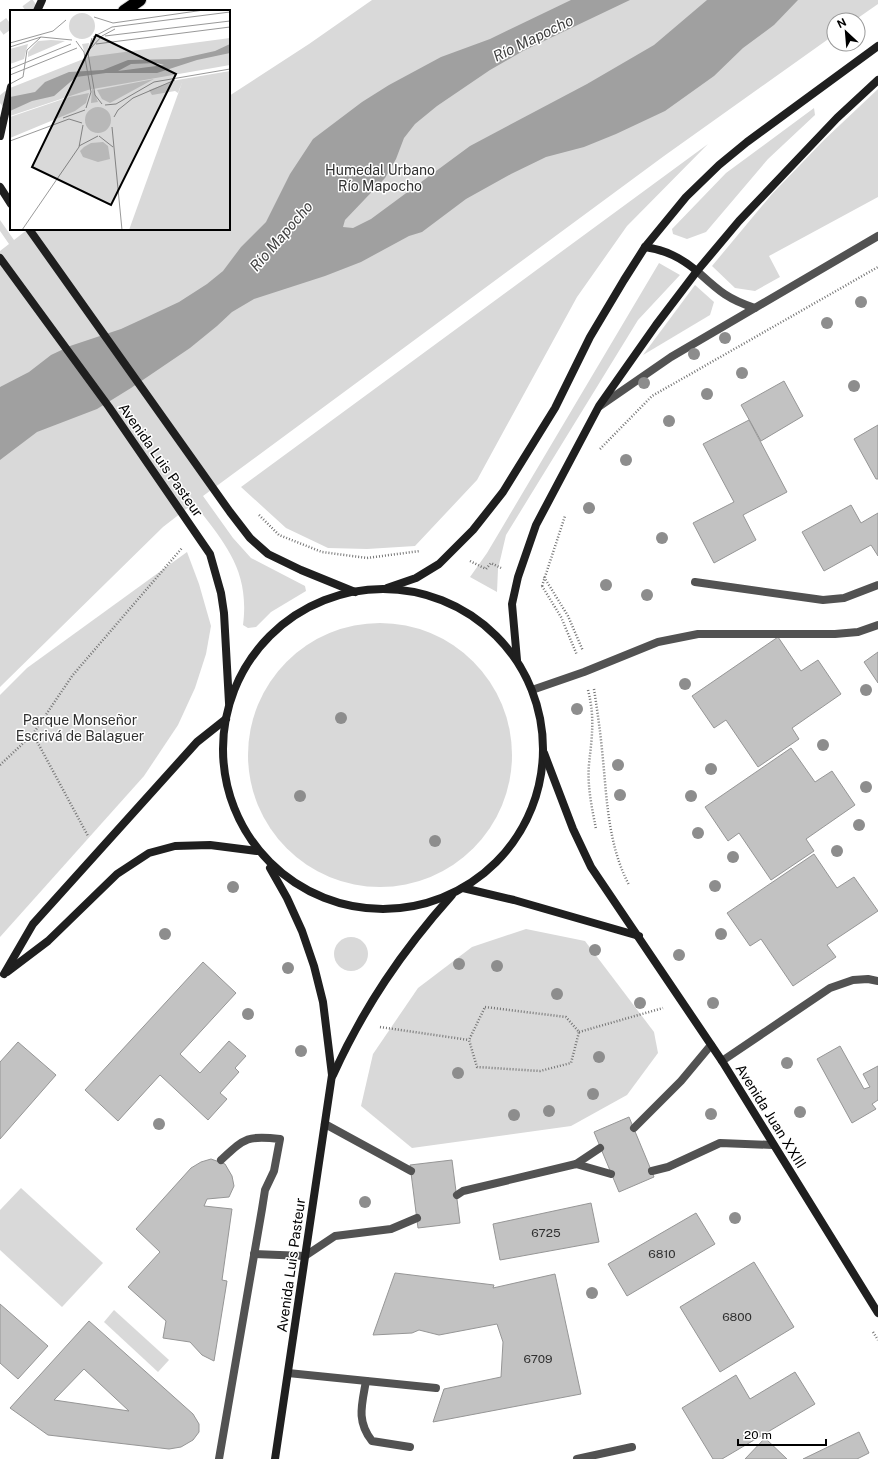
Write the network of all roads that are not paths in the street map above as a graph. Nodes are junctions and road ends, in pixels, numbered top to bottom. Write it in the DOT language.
graph roads {
  1 [pos="42,0"];
  2 [pos="140,0"];
  3 [pos="37,10"];
  4 [pos="125,10"];
  5 [pos="878,46"];
  6 [pos="878,80"];
  7 [pos="10,91"];
  8 [pos="0,136"];
  9 [pos="0,187"];
  10 [pos="9,201"];
  11 [pos="30,230"];
  12 [pos="878,236"];
  13 [pos="645,247"];
  14 [pos="0,258"];
  15 [pos="698,271"];
  16 [pos="755,308"];
  17 [pos="599,406"];
  18 [pos="695,582"];
  19 [pos="878,585"];
  20 [pos="383,589"];
  21 [pos="355,592"];
  22 [pos="878,625"];
  23 [pos="517,660"];
  24 [pos="532,690"];
  25 [pos="229,706"];
  26 [pos="226,719"];
  27 [pos="543,751"];
  28 [pos="257,851"];
  29 [pos="269,866"];
  30 [pos="463,888"];
  31 [pos="453,894"];
  32 [pos="639,936"];
  33 [pos="2,976"];
  34 [pos="878,981"];
  35 [pos="711,1045"];
  36 [pos="722,1061"];
  37 [pos="332,1075"];
  38 [pos="325,1124"];
  39 [pos="634,1128"];
  40 [pos="773,1145"];
  41 [pos="600,1148"];
  42 [pos="221,1160"];
  43 [pos="576,1164"];
  44 [pos="411,1171"];
  45 [pos="652,1171"];
  46 [pos="611,1174"];
  47 [pos="458,1191"];
  48 [pos="417,1218"];
  49 [pos="254,1254"];
  50 [pos="305,1256"];
  51 [pos="878,1313"];
  52 [pos="288,1373"];
  53 [pos="366,1381"];
  54 [pos="436,1388"];
  55 [pos="410,1447"];
  56 [pos="632,1447"];
  57 [pos="219,1459"];
  58 [pos="276,1459"];
  59 [pos="577,1459"];
  1 -- 3 [label="main road"];
  2 -- 4 [label="highway"];
  5 -- 13 [label="main road"];
  6 -- 15 [label="main road"];
  7 -- 8 [label="main road"];
  9 -- 10 [label="main road"];
  11 -- 21 [label="main road, Avenida Luis Pasteur"];
  12 -- 16 [label="street"];
  13 -- 15 [label="main road"];
  13 -- 20 [label="main road"];
  14 -- 25 [label="main road, Avenida Luis Pasteur"];
  15 -- 16 [label="street"];
  15 -- 17 [label="main road"];
  16 -- 17 [label="street"];
  17 -- 23 [label="main road"];
  18 -- 19 [label="street"];
  20 -- 21 [label="main road"];
  20 -- 23 [label="main road"];
  21 -- 25 [label="main road"];
  22 -- 24 [label="street"];
  23 -- 24 [label="main road"];
  24 -- 27 [label="main road"];
  25 -- 26 [label="main road"];
  26 -- 28 [label="main road"];
  26 -- 33 [label="main road"];
  27 -- 30 [label="main road"];
  27 -- 32 [label="main road, Avenida Juan XXIII"];
  28 -- 29 [label="main road"];
  28 -- 33 [label="main road"];
  29 -- 31 [label="main road"];
  29 -- 37 [label="main road, Avenida Luis Pasteur"];
  30 -- 31 [label="main road"];
  30 -- 32 [label="main road"];
  31 -- 37 [label="main road, Avenida Luis Pasteur"];
  32 -- 35 [label="main road, Avenida Juan XXIII"];
  34 -- 36 [label="street"];
  35 -- 36 [label="main road, Avenida Juan XXIII"];
  35 -- 39 [label="street"];
  36 -- 40 [label="main road, Avenida Juan XXIII"];
  37 -- 38 [label="main road, Avenida Luis Pasteur"];
  38 -- 44 [label="street"];
  38 -- 50 [label="main road, Avenida Luis Pasteur"];
  40 -- 45 [label="street"];
  40 -- 51 [label="main road, Avenida Juan XXIII"];
  41 -- 43 [label="street"];
  42 -- 49 [label="street"];
  43 -- 46 [label="street"];
  43 -- 47 [label="street"];
  48 -- 50 [label="street"];
  49 -- 50 [label="street"];
  49 -- 57 [label="street"];
  50 -- 52 [label="main road, Avenida Luis Pasteur"];
  52 -- 53 [label="street"];
  52 -- 58 [label="main road, Avenida Luis Pasteur"];
  53 -- 54 [label="street"];
  53 -- 55 [label="street"];
  56 -- 59 [label="street"];
}
